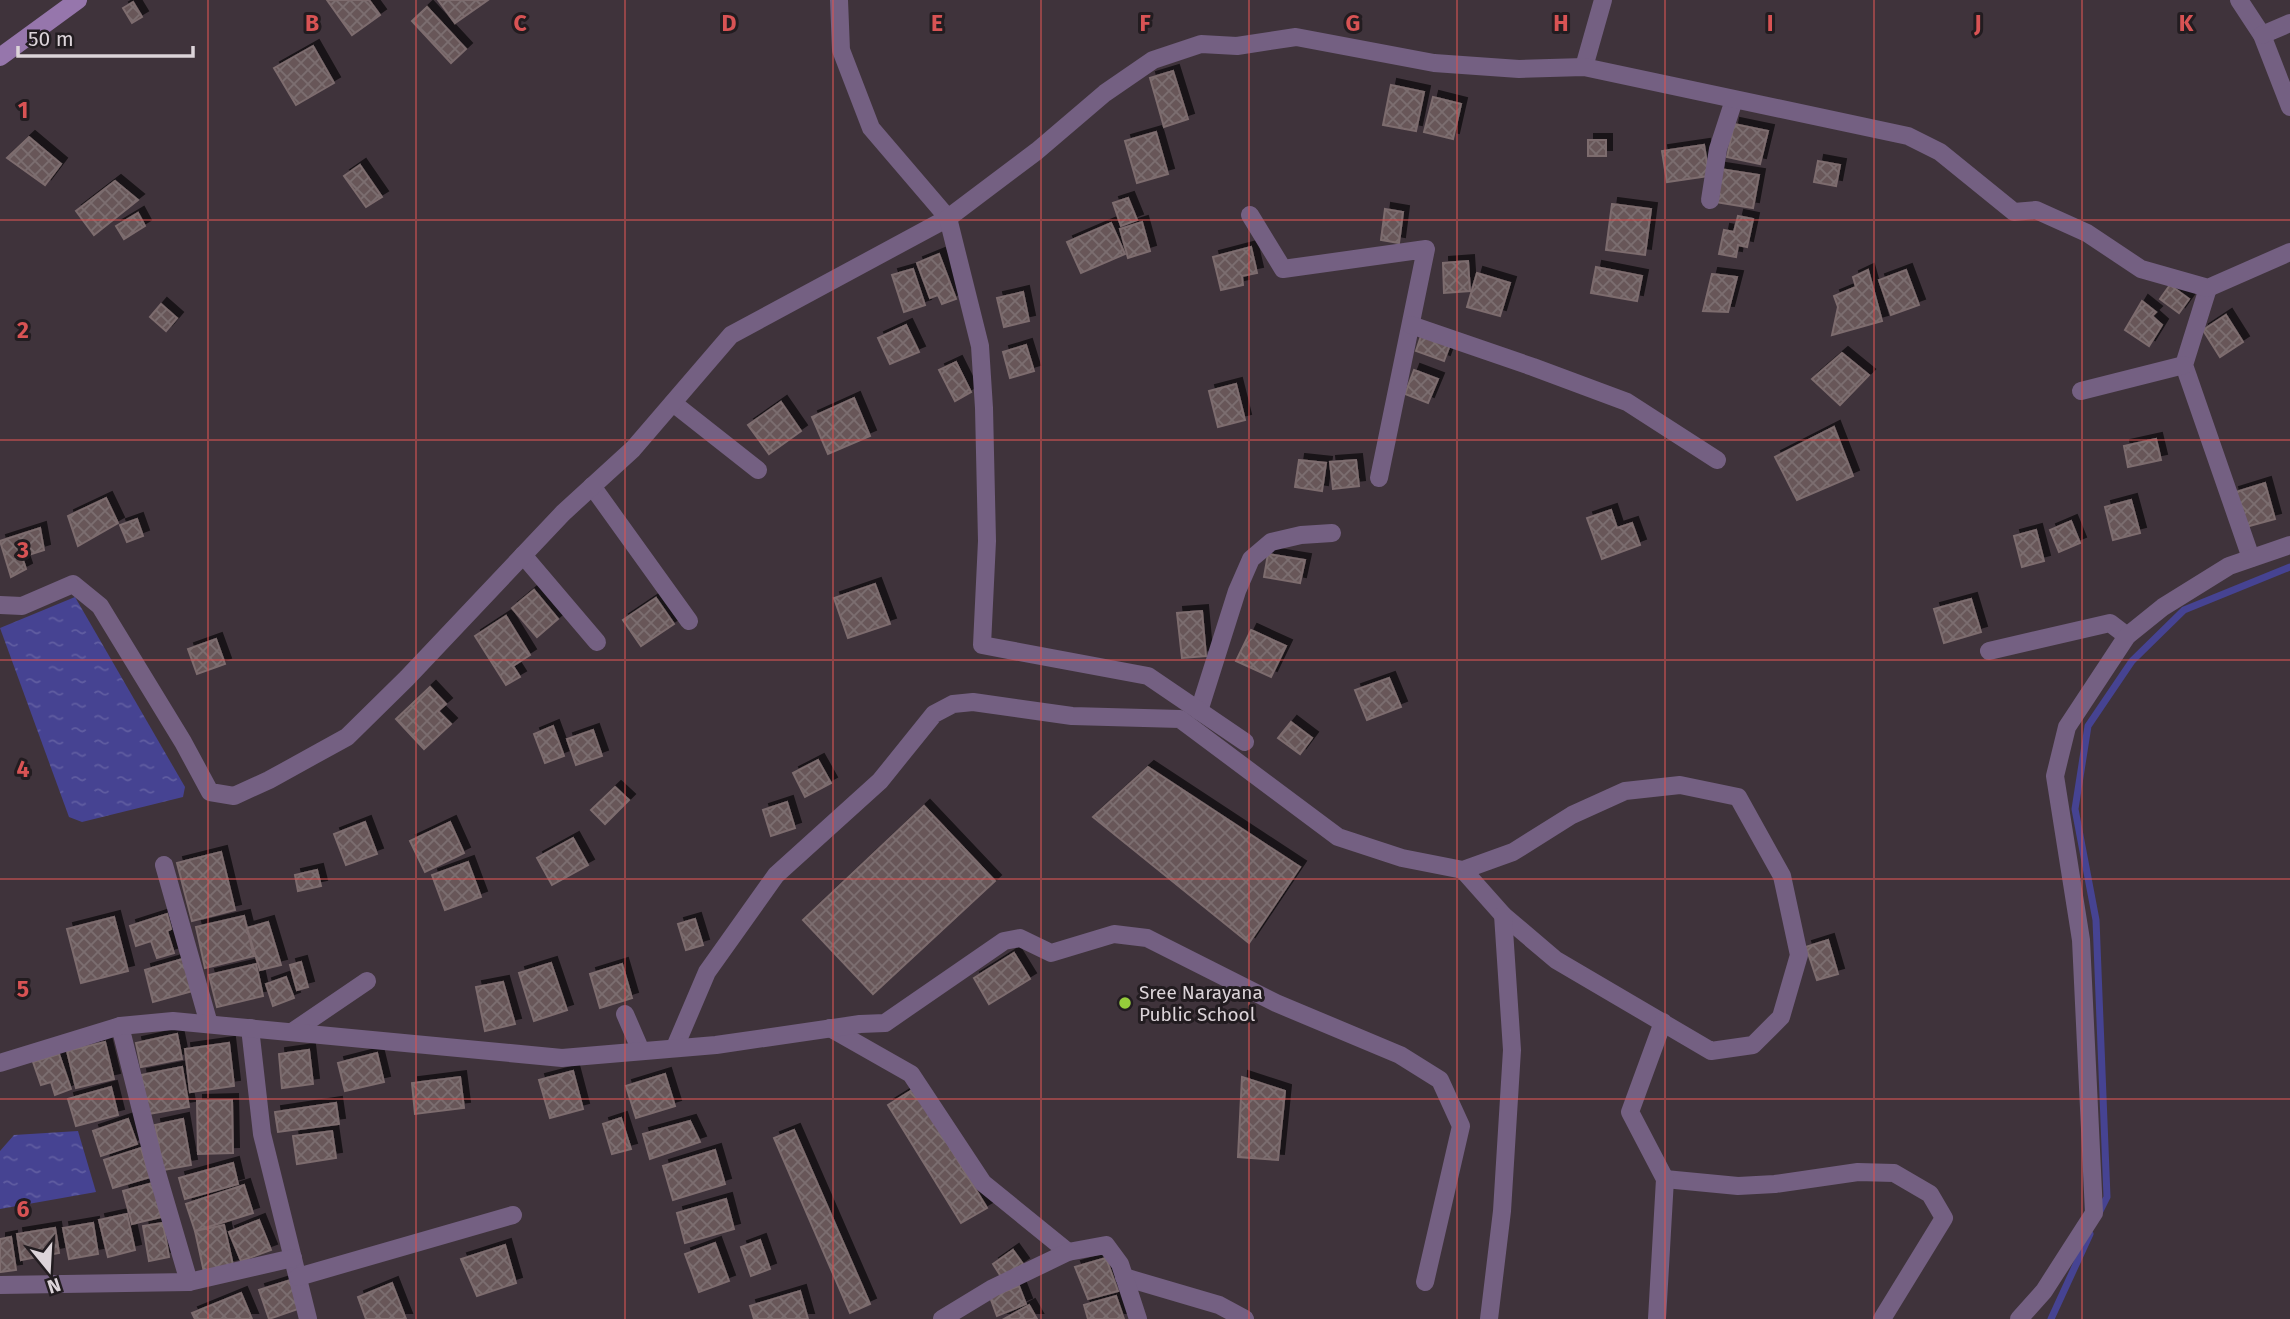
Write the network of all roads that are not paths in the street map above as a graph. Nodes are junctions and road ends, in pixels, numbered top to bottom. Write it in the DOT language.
graph roads {
  1 [pos="78,0"];
  2 [pos="839,0"];
  3 [pos="1603,0"];
  4 [pos="2239,0"];
  5 [pos="2290,23"];
  6 [pos="2262,35"];
  7 [pos="0,57"];
  8 [pos="1584,67"];
  9 [pos="1734,100"];
  10 [pos="2290,107"];
  11 [pos="1710,200"];
  12 [pos="1250,215"];
  13 [pos="948,218"];
  14 [pos="2290,253"];
  15 [pos="2208,288"];
  16 [pos="1410,325"];
  17 [pos="2184,365"];
  18 [pos="2081,391"];
  19 [pos="673,403"];
  20 [pos="1717,460"];
  21 [pos="758,470"];
  22 [pos="1379,478"];
  23 [pos="592,486"];
  24 [pos="1332,533"];
  25 [pos="2290,545"];
  26 [pos="523,555"];
  27 [pos="2251,558"];
  28 [pos="0,605"];
  29 [pos="689,621"];
  30 [pos="2127,636"];
  31 [pos="597,642"];
  32 [pos="1989,651"];
  33 [pos="1199,711"];
  34 [pos="1245,742"];
  35 [pos="164,865"];
  36 [pos="1463,870"];
  37 [pos="1503,915"];
  38 [pos="367,981"];
  39 [pos="625,1014"];
  40 [pos="1663,1022"];
  41 [pos="209,1024"];
  42 [pos="120,1026"];
  43 [pos="250,1028"];
  44 [pos="830,1028"];
  45 [pos="292,1032"];
  46 [pos="675,1046"];
  47 [pos="641,1051"];
  48 [pos="0,1063"];
  49 [pos="1665,1179"];
  50 [pos="513,1215"];
  51 [pos="1068,1252"];
  52 [pos="293,1258"];
  53 [pos="298,1277"];
  54 [pos="1124,1277"];
  55 [pos="189,1282"];
  56 [pos="1425,1282"];
  57 [pos="0,1285"];
  58 [pos="308,1319"];
  59 [pos="942,1319"];
  60 [pos="1138,1319"];
  61 [pos="1245,1319"];
  62 [pos="1489,1319"];
  63 [pos="1657,1319"];
  64 [pos="1882,1319"];
  65 [pos="2019,1319"];
  1 -- 7 [label="main road"];
  2 -- 13 [label="street"];
  3 -- 8 [label="street"];
  4 -- 6 [label="street"];
  5 -- 6 [label="street"];
  6 -- 10 [label="street"];
  8 -- 9 [label="street"];
  8 -- 13 [label="street"];
  9 -- 11 [label="street"];
  9 -- 15 [label="street"];
  12 -- 16 [label="street"];
  13 -- 19 [label="street"];
  13 -- 33 [label="street"];
  14 -- 15 [label="street"];
  15 -- 17 [label="street"];
  16 -- 20 [label="street"];
  16 -- 22 [label="street"];
  17 -- 18 [label="street"];
  17 -- 27 [label="street"];
  19 -- 21 [label="street"];
  19 -- 23 [label="street"];
  23 -- 26 [label="street"];
  23 -- 29 [label="street"];
  24 -- 33 [label="street"];
  25 -- 27 [label="street"];
  26 -- 28 [label="street"];
  26 -- 31 [label="street"];
  27 -- 30 [label="street"];
  30 -- 32 [label="street"];
  30 -- 65 [label="street"];
  33 -- 34 [label="street"];
  35 -- 41 [label="street"];
  36 -- 37 [label="street"];
  36 -- 40 [label="street"];
  36 -- 46 [label="street"];
  37 -- 40 [label="street"];
  37 -- 62 [label="street"];
  38 -- 45 [label="street"];
  39 -- 47 [label="street"];
  40 -- 49 [label="street"];
  41 -- 42 [label="street"];
  41 -- 43 [label="street"];
  42 -- 48 [label="street"];
  42 -- 55 [label="street"];
  43 -- 45 [label="street"];
  43 -- 52 [label="street"];
  44 -- 46 [label="street"];
  44 -- 51 [label="street"];
  44 -- 56 [label="street"];
  45 -- 47 [label="street"];
  46 -- 47 [label="street"];
  49 -- 63 [label="street"];
  49 -- 64 [label="street"];
  50 -- 53 [label="street"];
  51 -- 54 [label="street"];
  51 -- 59 [label="street"];
  52 -- 53 [label="street"];
  52 -- 55 [label="street"];
  53 -- 58 [label="street"];
  54 -- 60 [label="street"];
  54 -- 61 [label="street"];
  55 -- 57 [label="street"];
}
